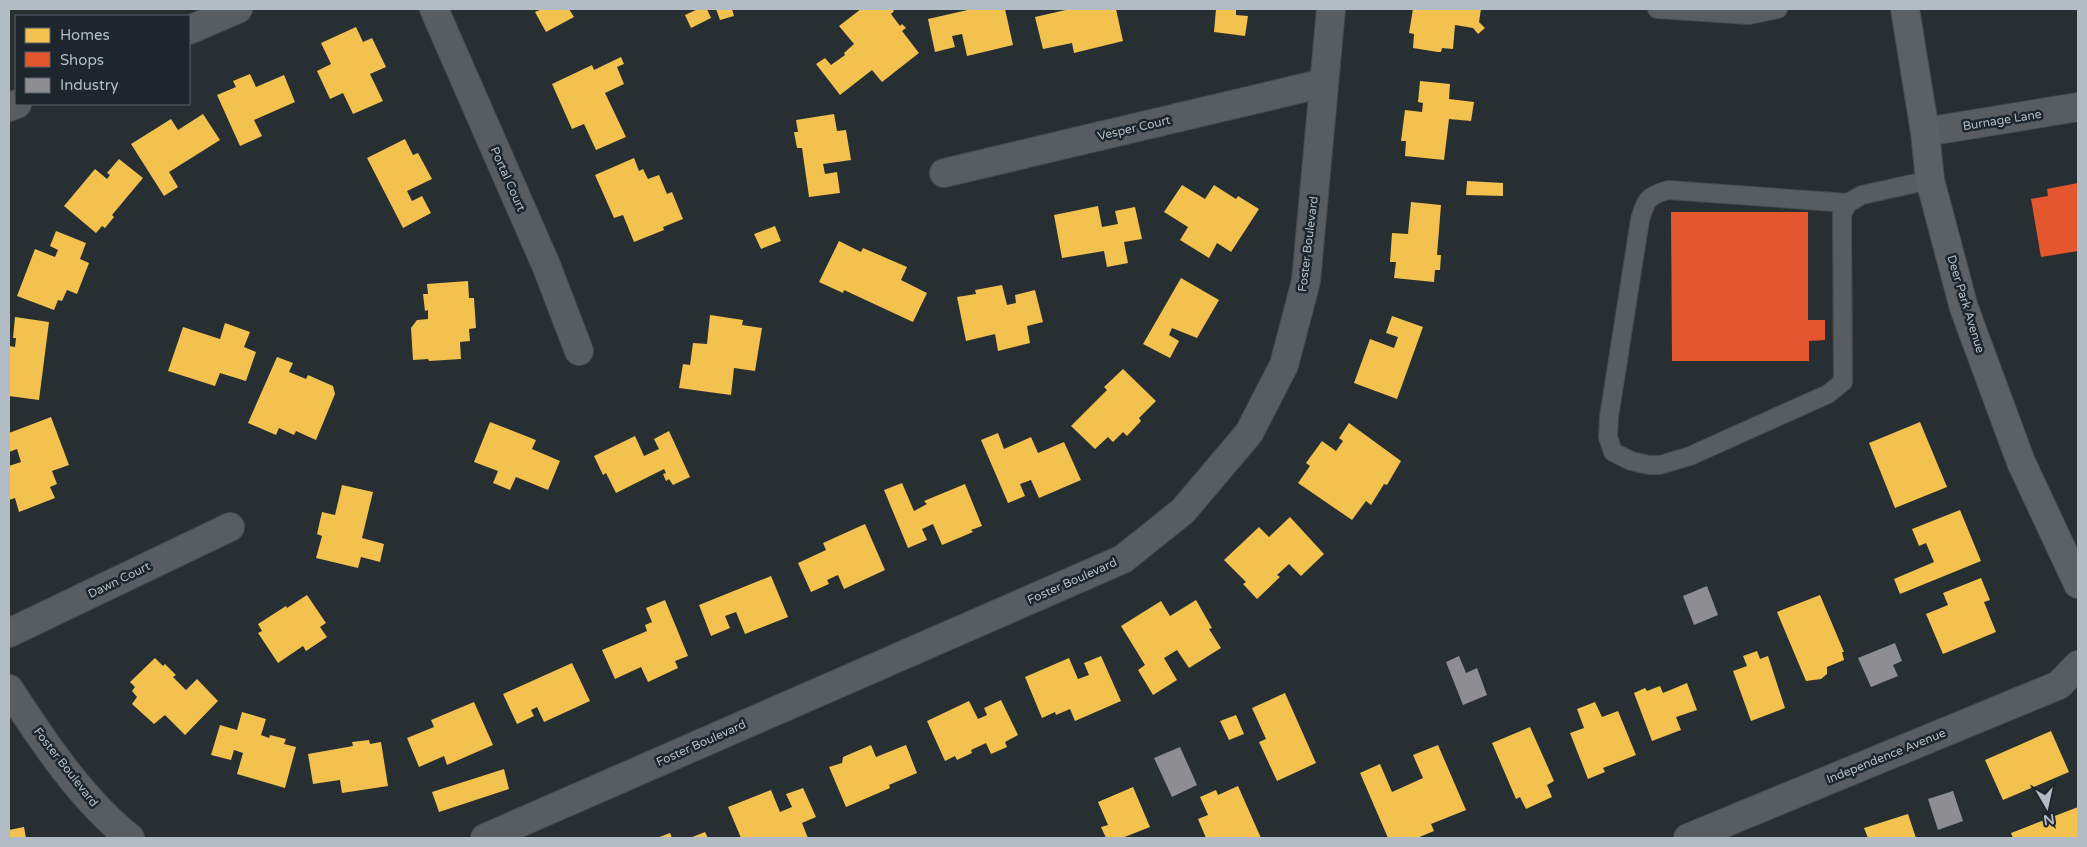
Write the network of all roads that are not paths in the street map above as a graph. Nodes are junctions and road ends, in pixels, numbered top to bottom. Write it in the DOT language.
graph roads {
  1 [pos="238,9"];
  2 [pos="434,9"];
  3 [pos="1331,9"];
  4 [pos="1657,9"];
  5 [pos="1778,9"];
  6 [pos="1905,9"];
  7 [pos="190,30"];
  8 [pos="1324,83"];
  9 [pos="2078,107"];
  10 [pos="1925,132"];
  11 [pos="944,173"];
  12 [pos="1930,180"];
  13 [pos="1848,203"];
  14 [pos="579,351"];
  15 [pos="230,527"];
  16 [pos="2078,584"];
  17 [pos="9,633"];
  18 [pos="2078,665"];
  19 [pos="9,689"];
  20 [pos="130,838"];
  21 [pos="485,838"];
  22 [pos="1688,838"];
  1 -- 7 [label="street"];
  2 -- 14 [label="street, Portal Court"];
  3 -- 8 [label="street, Foster Boulevard"];
  4 -- 5 [label="lane"];
  6 -- 10 [label="main road, Deer Park Avenue"];
  8 -- 11 [label="street, Vesper Court"];
  8 -- 21 [label="street, Foster Boulevard"];
  9 -- 10 [label="street, Burnage Lane"];
  10 -- 12 [label="main road, Deer Park Avenue"];
  12 -- 13 [label="lane"];
  12 -- 16 [label="main road, Deer Park Avenue"];
  13 -- 13 [label="lane"];
  15 -- 17 [label="street, Dawn Court"];
  18 -- 22 [label="street, Independence Avenue"];
  19 -- 20 [label="street, Foster Boulevard"];
}
